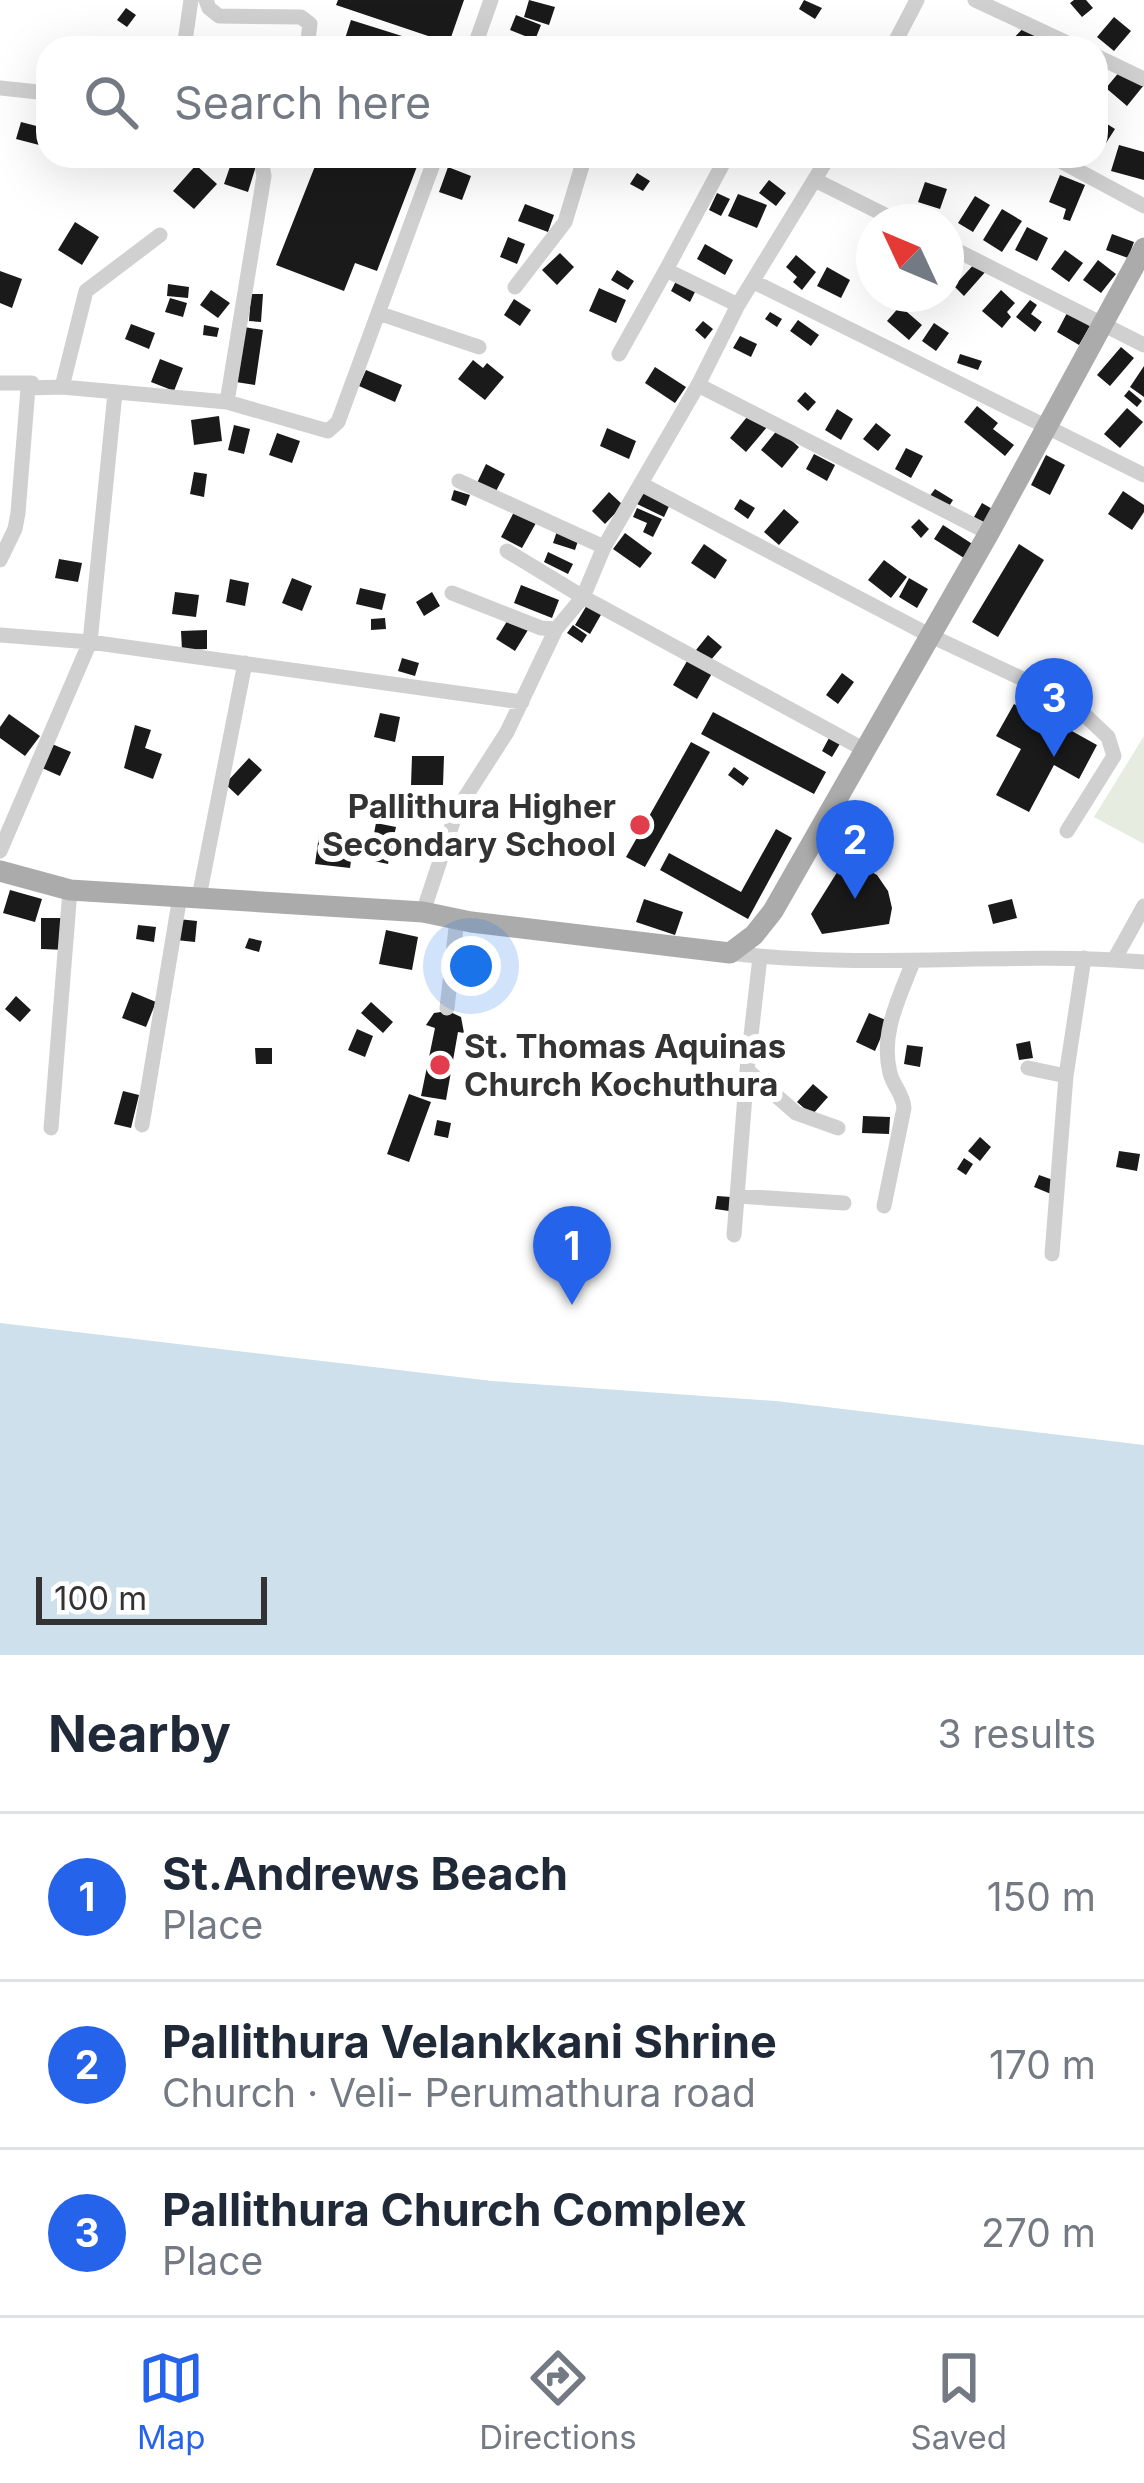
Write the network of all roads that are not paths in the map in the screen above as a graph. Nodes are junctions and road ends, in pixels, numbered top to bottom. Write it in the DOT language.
graph roads {
  1 [pos="491,0"];
  2 [pos="917,0"];
  3 [pos="975,0"];
  4 [pos="199,3"];
  5 [pos="188,36"];
  6 [pos="308,36"];
  7 [pos="478,36"];
  8 [pos="898,36"];
  9 [pos="1052,36"];
  10 [pos="1108,62"];
  11 [pos="1144,79"];
  12 [pos="0,88"];
  13 [pos="36,92"];
  14 [pos="262,168"];
  15 [pos="432,168"];
  16 [pos="581,168"];
  17 [pos="721,168"];
  18 [pos="822,168"];
  19 [pos="1073,168"];
  20 [pos="815,180"];
  21 [pos="863,204"];
  22 [pos="1144,206"];
  23 [pos="160,235"];
  24 [pos="1144,248"];
  25 [pos="964,254"];
  26 [pos="666,270"];
  27 [pos="754,282"];
  28 [pos="515,287"];
  29 [pos="738,305"];
  30 [pos="381,314"];
  31 [pos="1100,322"];
  32 [pos="1144,345"];
  33 [pos="479,347"];
  34 [pos="620,354"];
  35 [pos="0,383"];
  36 [pos="698,386"];
  37 [pos="62,387"];
  38 [pos="28,388"];
  39 [pos="115,393"];
  40 [pos="227,402"];
  41 [pos="1046,424"];
  42 [pos="1144,475"];
  43 [pos="459,481"];
  44 [pos="640,484"];
  45 [pos="989,533"];
  46 [pos="604,548"];
  47 [pos="507,551"];
  48 [pos="0,560"];
  49 [pos="452,593"];
  50 [pos="583,596"];
  51 [pos="556,629"];
  52 [pos="0,635"];
  53 [pos="929,635"];
  54 [pos="90,642"];
  55 [pos="245,663"];
  56 [pos="522,702"];
  57 [pos="865,751"];
  58 [pos="1067,831"];
  59 [pos="0,851"];
  60 [pos="0,871"];
  61 [pos="70,890"];
  62 [pos="189,896"];
  63 [pos="1144,906"];
  64 [pos="423,912"];
  65 [pos="457,919"];
  66 [pos="730,953"];
  67 [pos="760,957"];
  68 [pos="1084,958"];
  69 [pos="1114,960"];
  70 [pos="913,962"];
  71 [pos="1144,962"];
  72 [pos="447,1008"];
  73 [pos="1028,1069"];
  74 [pos="746,1070"];
  75 [pos="1066,1076"];
  76 [pos="142,1125"];
  77 [pos="838,1127"];
  78 [pos="51,1128"];
  79 [pos="737,1196"];
  80 [pos="844,1203"];
  81 [pos="884,1205"];
  82 [pos="734,1235"];
  83 [pos="1052,1254"];
  1 -- 7 [label="street"];
  2 -- 8 [label="street"];
  3 -- 9 [label="street"];
  4 -- 5 [label="street"];
  4 -- 6 [label="street"];
  10 -- 11 [label="street"];
  12 -- 13 [label="street"];
  14 -- 40 [label="street"];
  15 -- 30 [label="street"];
  16 -- 28 [label="street"];
  17 -- 26 [label="street"];
  18 -- 20 [label="street"];
  19 -- 22 [label="street"];
  20 -- 21 [label="street"];
  20 -- 27 [label="street"];
  23 -- 37 [label="street"];
  24 -- 31 [label="main road"];
  25 -- 31 [label="street"];
  26 -- 29 [label="street"];
  26 -- 34 [label="street"];
  27 -- 29 [label="street"];
  27 -- 41 [label="street"];
  29 -- 36 [label="street"];
  30 -- 33 [label="street"];
  30 -- 40 [label="street"];
  31 -- 32 [label="street"];
  31 -- 41 [label="main road"];
  35 -- 38 [label="street"];
  36 -- 44 [label="street"];
  36 -- 45 [label="street"];
  37 -- 38 [label="street"];
  37 -- 39 [label="street"];
  38 -- 48 [label="street"];
  39 -- 40 [label="street"];
  39 -- 54 [label="street"];
  41 -- 42 [label="street"];
  41 -- 45 [label="main road"];
  43 -- 46 [label="street"];
  44 -- 46 [label="street"];
  44 -- 53 [label="street"];
  45 -- 53 [label="main road"];
  46 -- 50 [label="street"];
  47 -- 50 [label="street"];
  49 -- 51 [label="street"];
  50 -- 51 [label="street"];
  50 -- 57 [label="street"];
  51 -- 56 [label="street"];
  52 -- 54 [label="street"];
  53 -- 57 [label="main road"];
  53 -- 58 [label="street"];
  54 -- 55 [label="street"];
  54 -- 59 [label="street"];
  55 -- 56 [label="street"];
  55 -- 62 [label="street"];
  56 -- 64 [label="street"];
  57 -- 66 [label="main road"];
  60 -- 61 [label="main road"];
  61 -- 62 [label="main road"];
  61 -- 78 [label="street"];
  62 -- 64 [label="main road"];
  62 -- 76 [label="street"];
  63 -- 69 [label="street"];
  64 -- 65 [label="main road"];
  65 -- 66 [label="main road"];
  65 -- 72 [label="street"];
  66 -- 67 [label="street"];
  67 -- 70 [label="street"];
  67 -- 74 [label="street"];
  68 -- 69 [label="street"];
  68 -- 70 [label="street"];
  68 -- 75 [label="street"];
  69 -- 71 [label="street"];
  70 -- 81 [label="street"];
  73 -- 75 [label="street"];
  74 -- 77 [label="street"];
  74 -- 79 [label="street"];
  75 -- 83 [label="street"];
  79 -- 80 [label="street"];
  79 -- 82 [label="street"];
}
